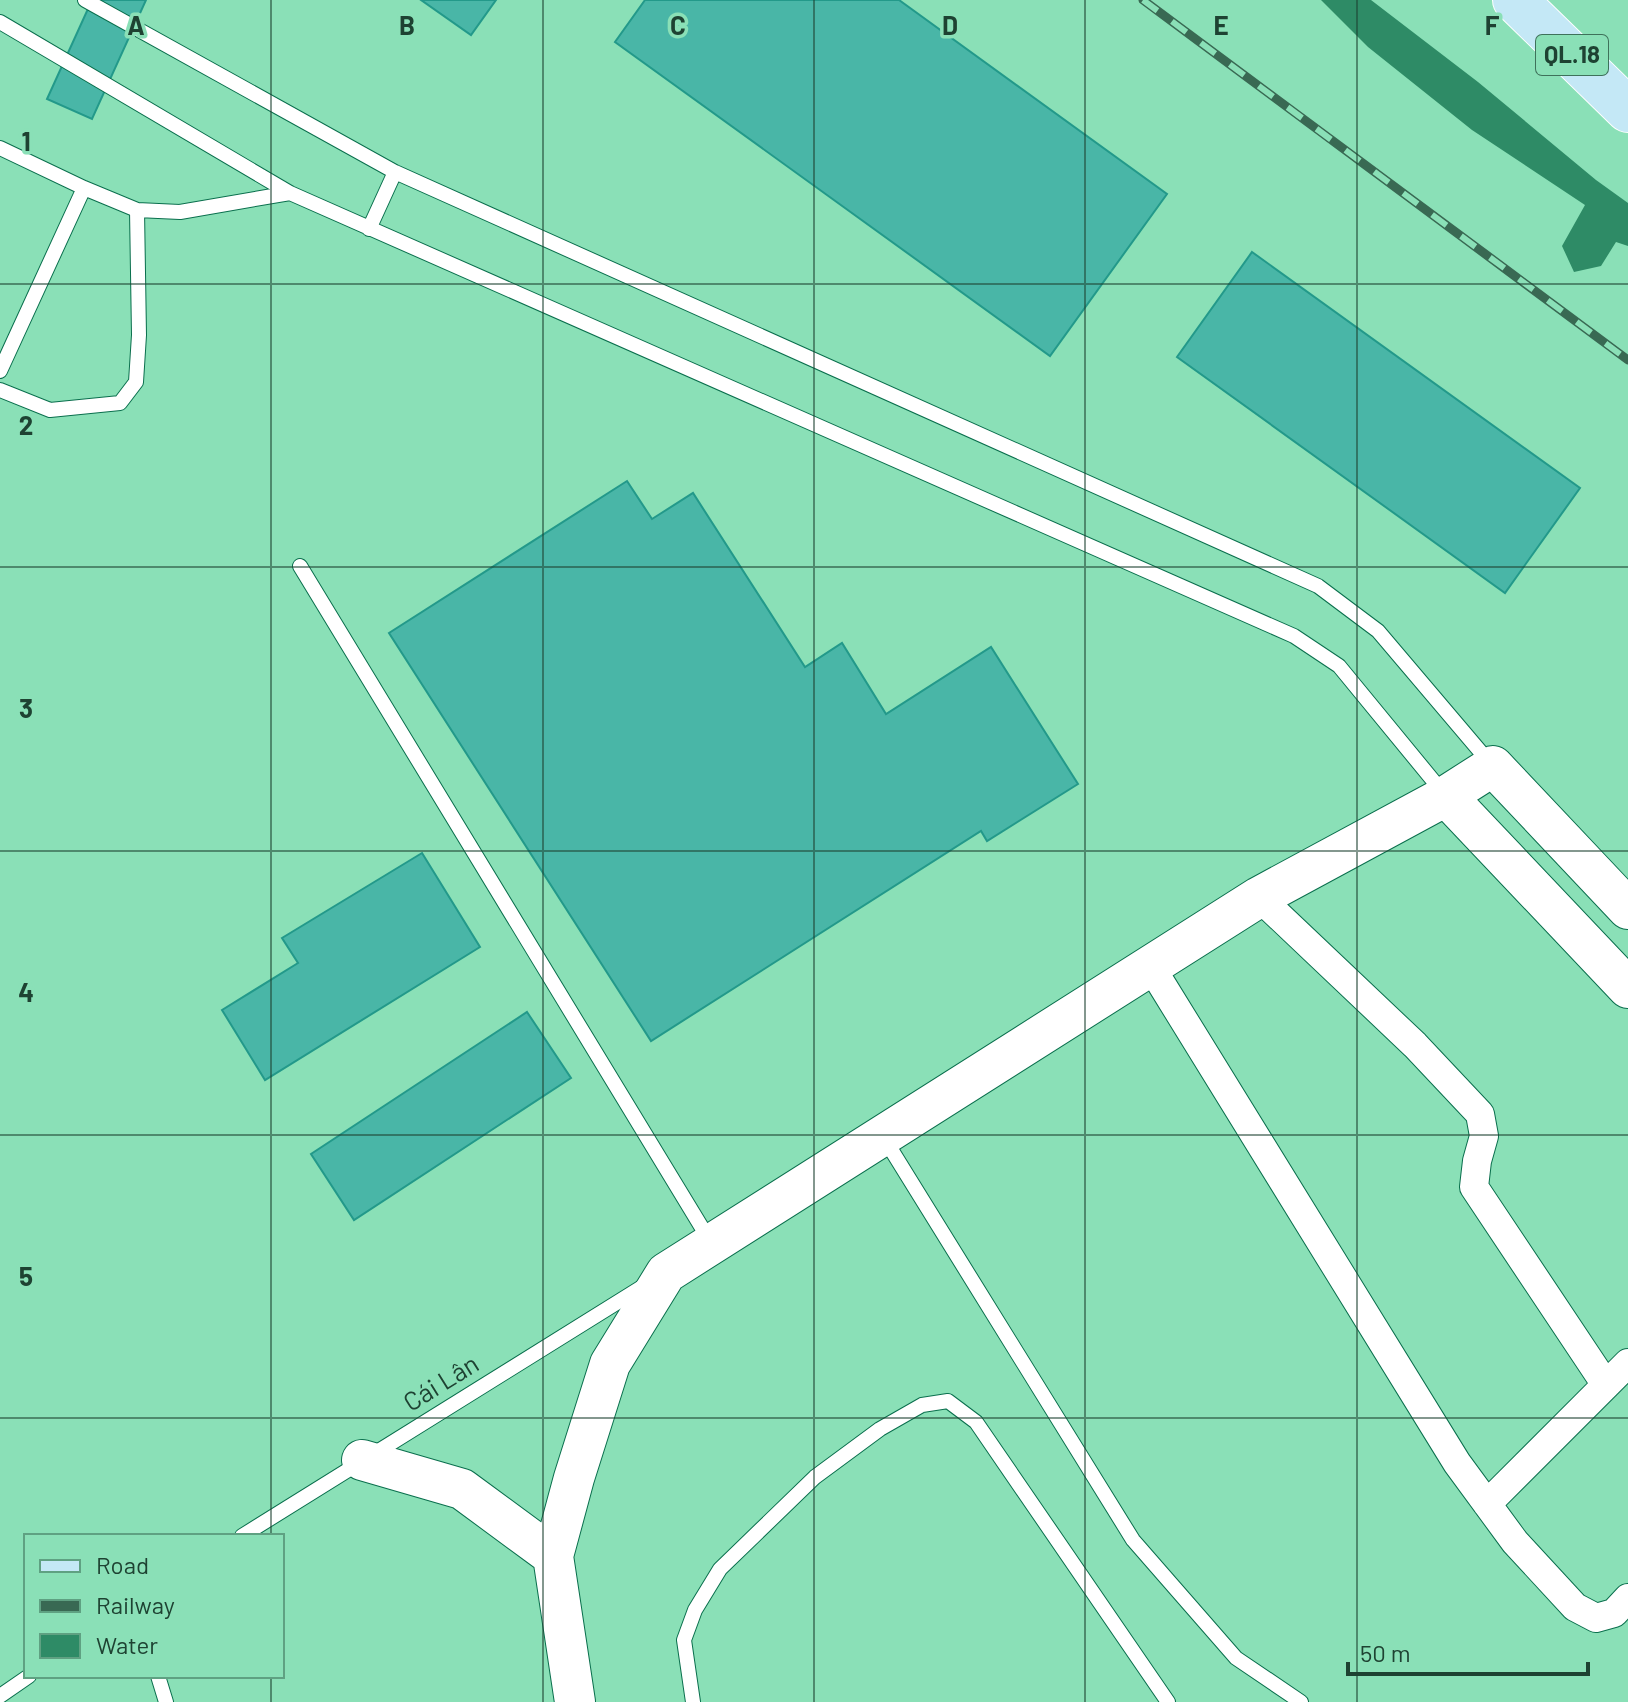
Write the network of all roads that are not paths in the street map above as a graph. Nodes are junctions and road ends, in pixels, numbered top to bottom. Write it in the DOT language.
graph roads {
  1 [pos="85,0"];
  2 [pos="1515,0"];
  3 [pos="0,22"];
  4 [pos="1628,110"];
  5 [pos="0,148"];
  6 [pos="395,172"];
  7 [pos="84,188"];
  8 [pos="290,193"];
  9 [pos="137,210"];
  10 [pos="369,229"];
  11 [pos="0,371"];
  12 [pos="0,390"];
  13 [pos="300,566"];
  14 [pos="1493,766"];
  15 [pos="1446,796"];
  16 [pos="1259,897"];
  17 [pos="1628,909"];
  18 [pos="1151,967"];
  19 [pos="1628,988"];
  20 [pos="883,1136"];
  21 [pos="713,1245"];
  22 [pos="666,1273"];
  23 [pos="1628,1363"];
  24 [pos="1606,1385"];
  25 [pos="362,1460"];
  26 [pos="1487,1504"];
  27 [pos="245,1534"];
  28 [pos="553,1556"];
  29 [pos="1628,1598"];
  30 [pos="26,1678"];
  31 [pos="159,1678"];
  32 [pos="0,1696"];
  33 [pos="166,1702"];
  34 [pos="575,1702"];
  35 [pos="693,1702"];
  36 [pos="1168,1702"];
  37 [pos="1301,1702"];
  1 -- 6 [label="lane"];
  2 -- 4 [label="main road, QL.18"];
  3 -- 8 [label="lane"];
  5 -- 7 [label="lane"];
  6 -- 10 [label="lane"];
  6 -- 14 [label="lane"];
  7 -- 9 [label="lane"];
  7 -- 11 [label="lane"];
  8 -- 9 [label="lane"];
  8 -- 10 [label="lane"];
  9 -- 12 [label="lane"];
  10 -- 15 [label="lane"];
  13 -- 21 [label="lane"];
  14 -- 15 [label="main road"];
  14 -- 17 [label="main road"];
  15 -- 16 [label="main road"];
  15 -- 19 [label="main road"];
  16 -- 18 [label="main road"];
  16 -- 24 [label="street"];
  18 -- 20 [label="main road"];
  18 -- 26 [label="street"];
  20 -- 21 [label="main road"];
  20 -- 37 [label="lane"];
  21 -- 22 [label="main road"];
  22 -- 25 [label="lane, Cái Lân"];
  22 -- 28 [label="main road"];
  23 -- 24 [label="street"];
  24 -- 26 [label="street"];
  25 -- 27 [label="lane, Cái Lân"];
  25 -- 28 [label="main road"];
  26 -- 29 [label="street"];
  28 -- 34 [label="main road"];
  30 -- 32 [label="lane"];
  31 -- 33 [label="lane"];
  35 -- 36 [label="lane"];
}
